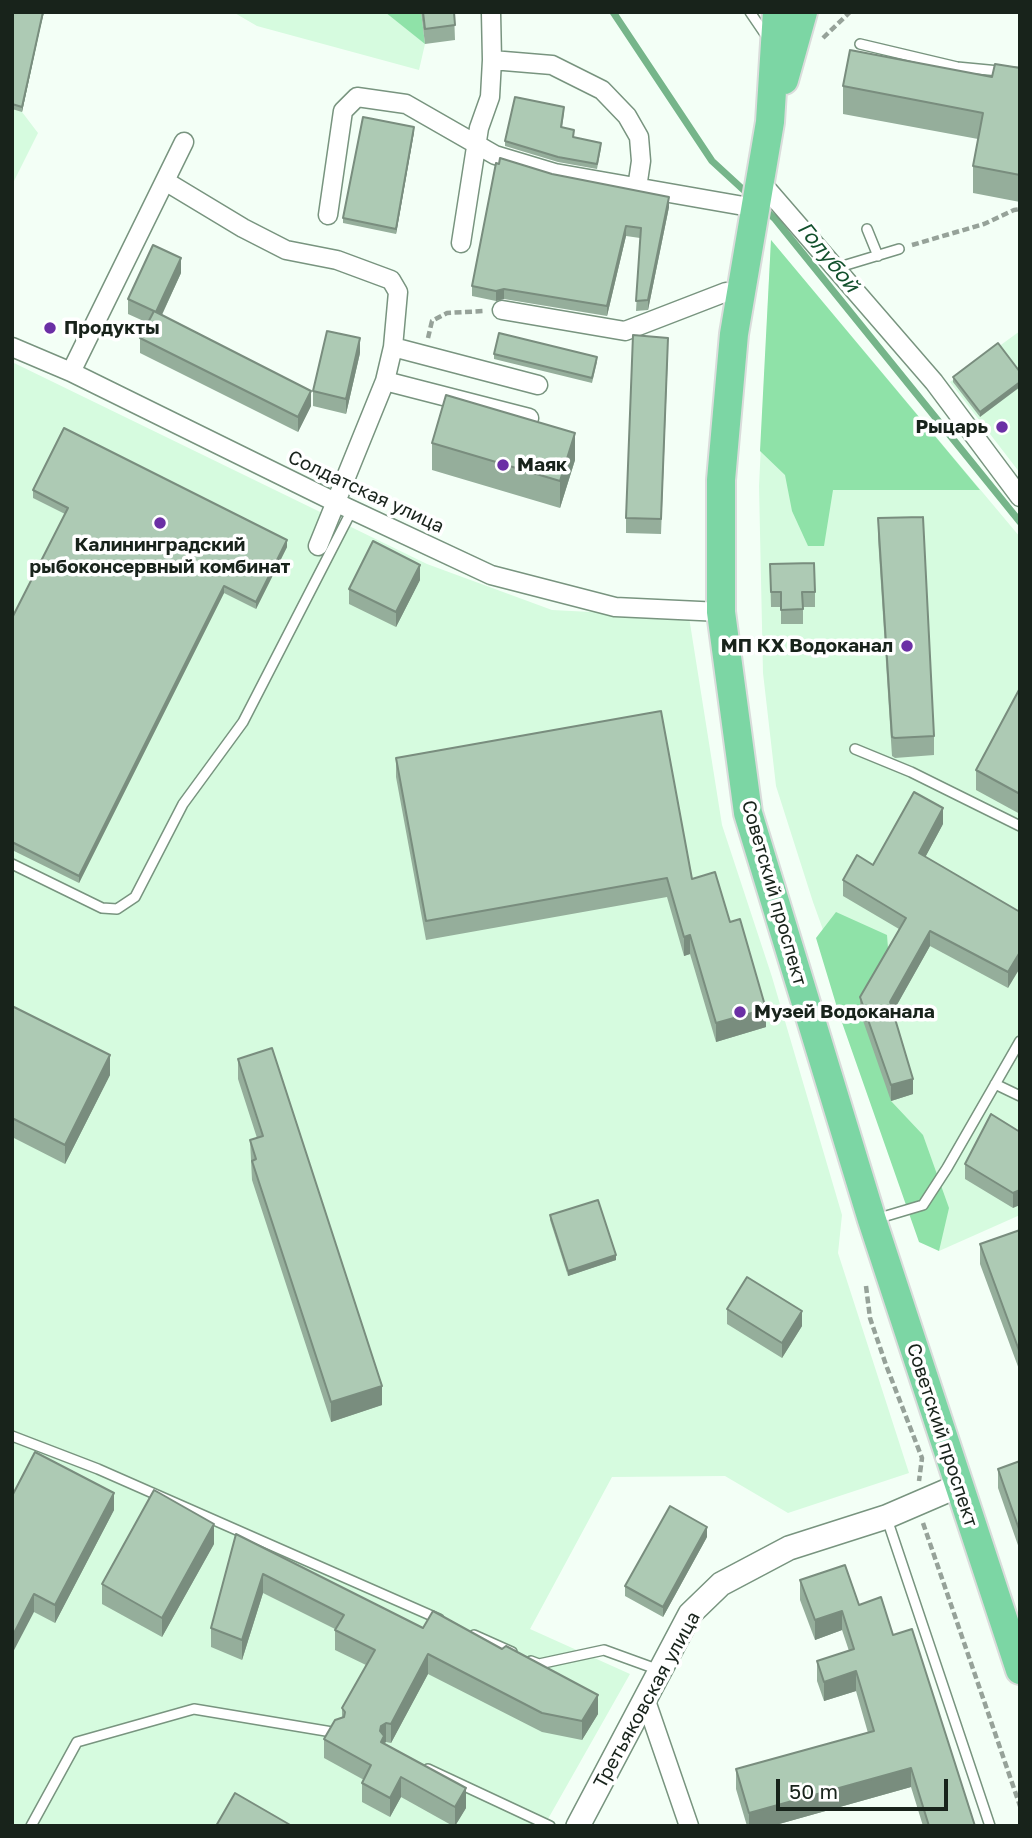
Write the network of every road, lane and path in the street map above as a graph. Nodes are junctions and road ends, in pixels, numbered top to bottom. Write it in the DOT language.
graph roads {
  1 [pos="750,12"];
  2 [pos="778,12"];
  3 [pos="803,12"];
  4 [pos="850,12"];
  5 [pos="491,13"];
  6 [pos="820,41"];
  7 [pos="860,44"];
  8 [pos="775,51"];
  9 [pos="492,60"];
  10 [pos="1020,73"];
  11 [pos="770,122"];
  12 [pos="184,142"];
  13 [pos="477,146"];
  14 [pos="164,181"];
  15 [pos="637,188"];
  16 [pos="756,200"];
  17 [pos="1020,209"];
  18 [pos="328,215"];
  19 [pos="867,229"];
  20 [pos="461,243"];
  21 [pos="899,249"];
  22 [pos="878,256"];
  23 [pos="836,268"];
  24 [pos="732,294"];
  25 [pos="502,310"];
  26 [pos="12,347"];
  27 [pos="393,348"];
  28 [pos="425,355"];
  29 [pos="71,372"];
  30 [pos="385,381"];
  31 [pos="538,385"];
  32 [pos="529,418"];
  33 [pos="1020,497"];
  34 [pos="344,506"];
  35 [pos="318,546"];
  36 [pos="721,612"];
  37 [pos="855,749"];
  38 [pos="1020,826"];
  39 [pos="12,864"];
  40 [pos="1020,1041"];
  41 [pos="995,1084"];
  42 [pos="1020,1096"];
  43 [pos="872,1220"];
  44 [pos="12,1436"];
  45 [pos="958,1486"];
  46 [pos="886,1517"];
  47 [pos="447,1623"];
  48 [pos="470,1633"];
  49 [pos="1020,1670"];
  50 [pos="660,1671"];
  51 [pos="646,1701"];
  52 [pos="338,1733"];
  53 [pos="425,1767"];
  54 [pos="32,1826"];
  55 [pos="550,1826"];
  56 [pos="578,1826"];
  57 [pos="689,1826"];
  58 [pos="990,1826"];
  1 -- 8 [label="lane"];
  2 -- 8 [label="main road, Советский проспект"];
  3 -- 11 [label="main road, Советский проспект"];
  4 -- 6 [label="path"];
  5 -- 9 [label="street"];
  7 -- 10 [label="lane"];
  8 -- 11 [label="main road, Советский проспект"];
  9 -- 13 [label="street"];
  9 -- 15 [label="street"];
  11 -- 16 [label="main road, Советский проспект"];
  12 -- 14 [label="street"];
  13 -- 15 [label="street"];
  13 -- 18 [label="street"];
  13 -- 20 [label="street"];
  14 -- 27 [label="street"];
  14 -- 29 [label="street"];
  15 -- 16 [label="street"];
  16 -- 23 [label="street"];
  16 -- 24 [label="main road, Советский проспект"];
  17 -- 21 [label="path"];
  19 -- 22 [label="lane"];
  21 -- 22 [label="lane"];
  22 -- 23 [label="lane"];
  23 -- 33 [label="street"];
  24 -- 25 [label="street"];
  24 -- 36 [label="main road, Советский проспект"];
  25 -- 28 [label="path"];
  26 -- 29 [label="street, Солдатская улица"];
  27 -- 28 [label="street"];
  27 -- 30 [label="street"];
  28 -- 31 [label="street"];
  29 -- 34 [label="street, Солдатская улица"];
  30 -- 32 [label="street"];
  30 -- 34 [label="street"];
  34 -- 35 [label="street"];
  34 -- 36 [label="street, Солдатская улица"];
  34 -- 39 [label="lane"];
  36 -- 43 [label="main road, Советский проспект"];
  37 -- 38 [label="lane"];
  40 -- 41 [label="lane"];
  41 -- 42 [label="lane"];
  41 -- 43 [label="lane"];
  43 -- 45 [label="main road, Советский проспект"];
  44 -- 47 [label="lane"];
  45 -- 46 [label="street, Третьяковская улица"];
  45 -- 49 [label="main road, Советский проспект"];
  46 -- 50 [label="street, Третьяковская улица"];
  46 -- 58 [label="lane"];
  48 -- 50 [label="lane"];
  50 -- 51 [label="street, Третьяковская улица"];
  51 -- 56 [label="street, Третьяковская улица"];
  51 -- 57 [label="street"];
  52 -- 54 [label="lane"];
  53 -- 55 [label="lane"];
}
